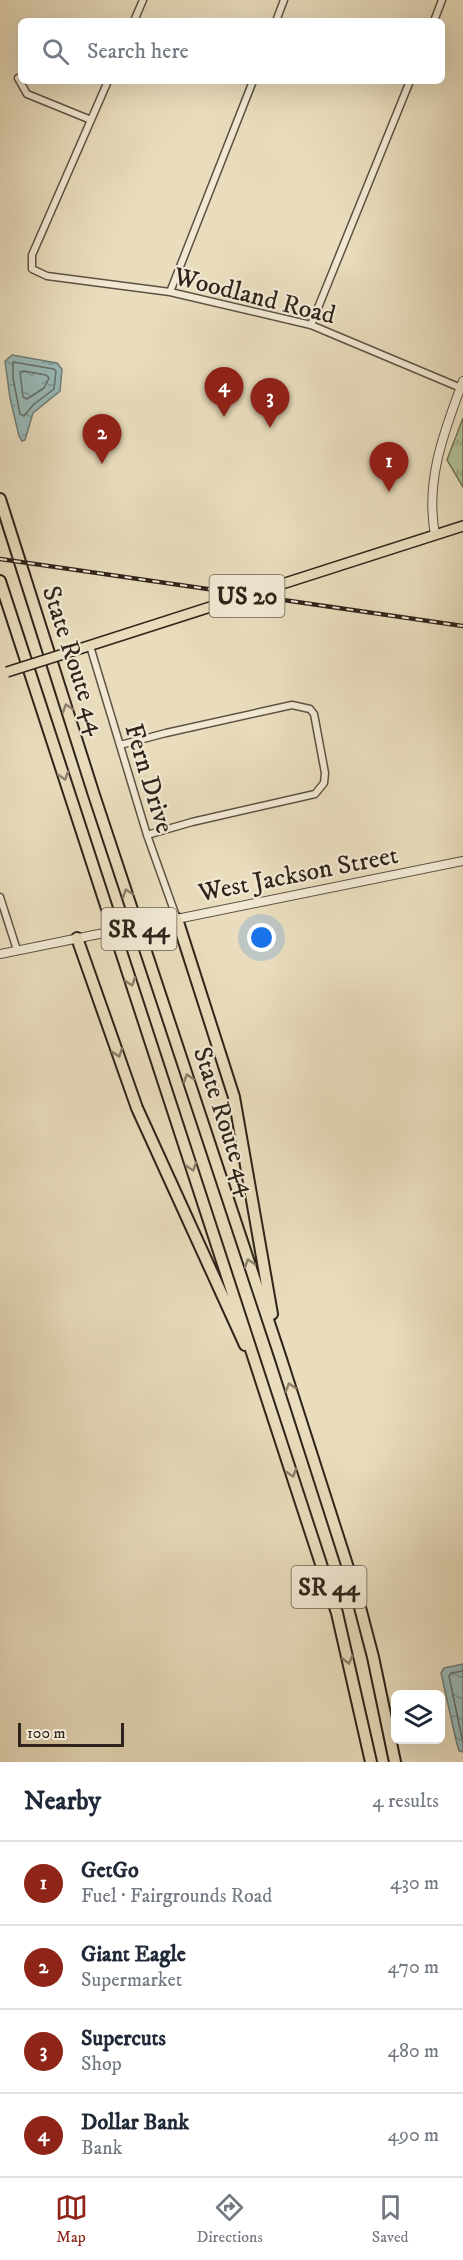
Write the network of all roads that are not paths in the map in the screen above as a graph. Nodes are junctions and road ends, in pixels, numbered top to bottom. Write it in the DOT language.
graph roads {
  1 [pos="143,0"];
  2 [pos="284,0"];
  3 [pos="442,0"];
  4 [pos="135,18"];
  5 [pos="277,18"];
  6 [pos="435,18"];
  7 [pos="21,84"];
  8 [pos="107,84"];
  9 [pos="251,84"];
  10 [pos="409,84"];
  11 [pos="92,120"];
  12 [pos="170,292"];
  13 [pos="311,325"];
  14 [pos="462,384"];
  15 [pos="0,499"];
  16 [pos="463,526"];
  17 [pos="435,535"];
  18 [pos="0,581"];
  19 [pos="90,646"];
  20 [pos="3,674"];
  21 [pos="120,745"];
  22 [pos="147,835"];
  23 [pos="463,861"];
  24 [pos="0,897"];
  25 [pos="177,919"];
  26 [pos="77,938"];
  27 [pos="16,950"];
  28 [pos="0,954"];
  29 [pos="281,1359"];
  30 [pos="267,1395"];
  31 [pos="371,1761"];
  32 [pos="395,1761"];
  1 -- 4 [label="street"];
  2 -- 5 [label="street"];
  3 -- 6 [label="street"];
  7 -- 11 [label="street"];
  8 -- 11 [label="street"];
  9 -- 12 [label="street"];
  10 -- 13 [label="street"];
  11 -- 12 [label="street, Woodland Road"];
  12 -- 13 [label="street, Woodland Road"];
  13 -- 14 [label="street, Woodland Road"];
  14 -- 17 [label="street"];
  29 -- 15 [label="highway, State Route 44 / SR 44, one-way"];
  16 -- 17 [label="main road, US 20"];
  17 -- 19 [label="main road, US 20"];
  18 -- 30 [label="highway, State Route 44 / SR 44, one-way"];
  19 -- 20 [label="main road, US 20, bridge"];
  19 -- 21 [label="street, Fern Drive"];
  21 -- 22 [label="street, Fern Drive"];
  21 -- 22 [label="street"];
  22 -- 25 [label="street, Fern Drive"];
  23 -- 25 [label="street, West Jackson Street"];
  24 -- 27 [label="street"];
  25 -- 26 [label="street, West Jackson Street, bridge"];
  25 -- 29 [label="highway"];
  26 -- 27 [label="street, West Jackson Street"];
  26 -- 30 [label="highway, one-way"];
  27 -- 28 [label="street, West Jackson Street"];
  32 -- 29 [label="highway, State Route 44 / SR 44, one-way"];
  30 -- 31 [label="highway, State Route 44 / SR 44, one-way"];
}
